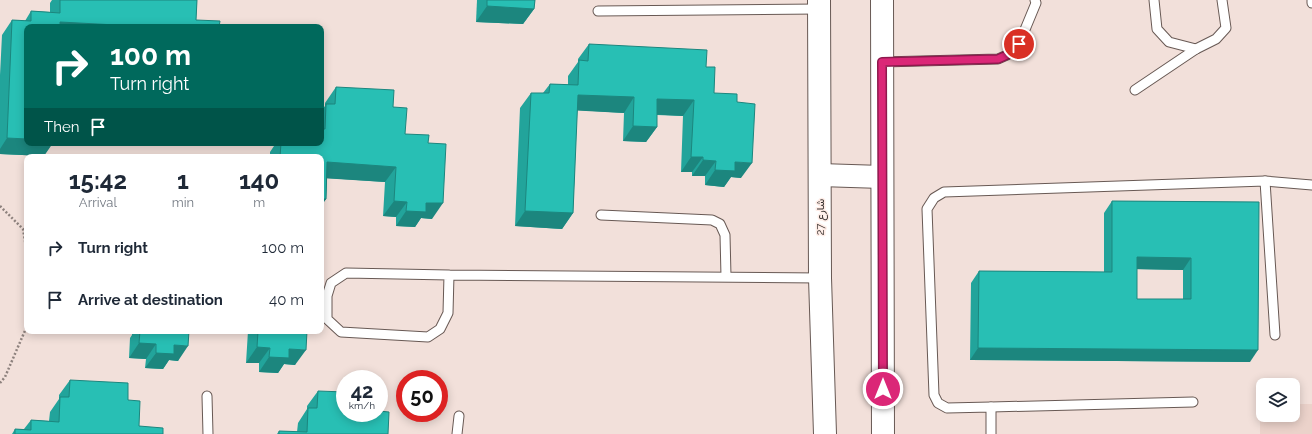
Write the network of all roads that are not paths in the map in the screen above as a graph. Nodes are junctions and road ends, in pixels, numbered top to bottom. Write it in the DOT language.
graph roads {
  1 [pos="882,0"];
  2 [pos="1035,0"];
  3 [pos="1154,0"];
  4 [pos="1222,0"];
  5 [pos="1312,0"];
  6 [pos="1312,3"];
  7 [pos="819,5"];
  8 [pos="598,11"];
  9 [pos="1196,49"];
  10 [pos="882,62"];
  11 [pos="1135,90"];
  12 [pos="820,175"];
  13 [pos="882,177"];
  14 [pos="1265,181"];
  15 [pos="1312,185"];
  16 [pos="601,215"];
  17 [pos="449,275"];
  18 [pos="726,276"];
  19 [pos="820,278"];
  20 [pos="1275,335"];
  21 [pos="207,396"];
  22 [pos="1193,402"];
  23 [pos="991,407"];
  24 [pos="459,416"];
  25 [pos="208,434"];
  26 [pos="457,434"];
  27 [pos="825,434"];
  28 [pos="883,434"];
  29 [pos="991,434"];
  1 -- 10 [label="main road"];
  2 -- 10 [label="lane"];
  3 -- 9 [label="lane"];
  4 -- 9 [label="lane"];
  5 -- 6 [label="lane"];
  7 -- 8 [label="lane"];
  7 -- 12 [label="main road, شارع 27"];
  9 -- 11 [label="lane"];
  10 -- 13 [label="main road"];
  12 -- 13 [label="main road"];
  12 -- 19 [label="main road, شارع 27"];
  13 -- 28 [label="main road"];
  14 -- 15 [label="lane"];
  14 -- 20 [label="lane"];
  14 -- 23 [label="lane"];
  16 -- 18 [label="lane"];
  17 -- 17 [label="lane"];
  17 -- 18 [label="lane"];
  18 -- 19 [label="lane"];
  19 -- 27 [label="main road, شارع 27"];
  21 -- 25 [label="lane"];
  22 -- 23 [label="lane"];
  23 -- 29 [label="lane"];
  24 -- 26 [label="lane"];
}
